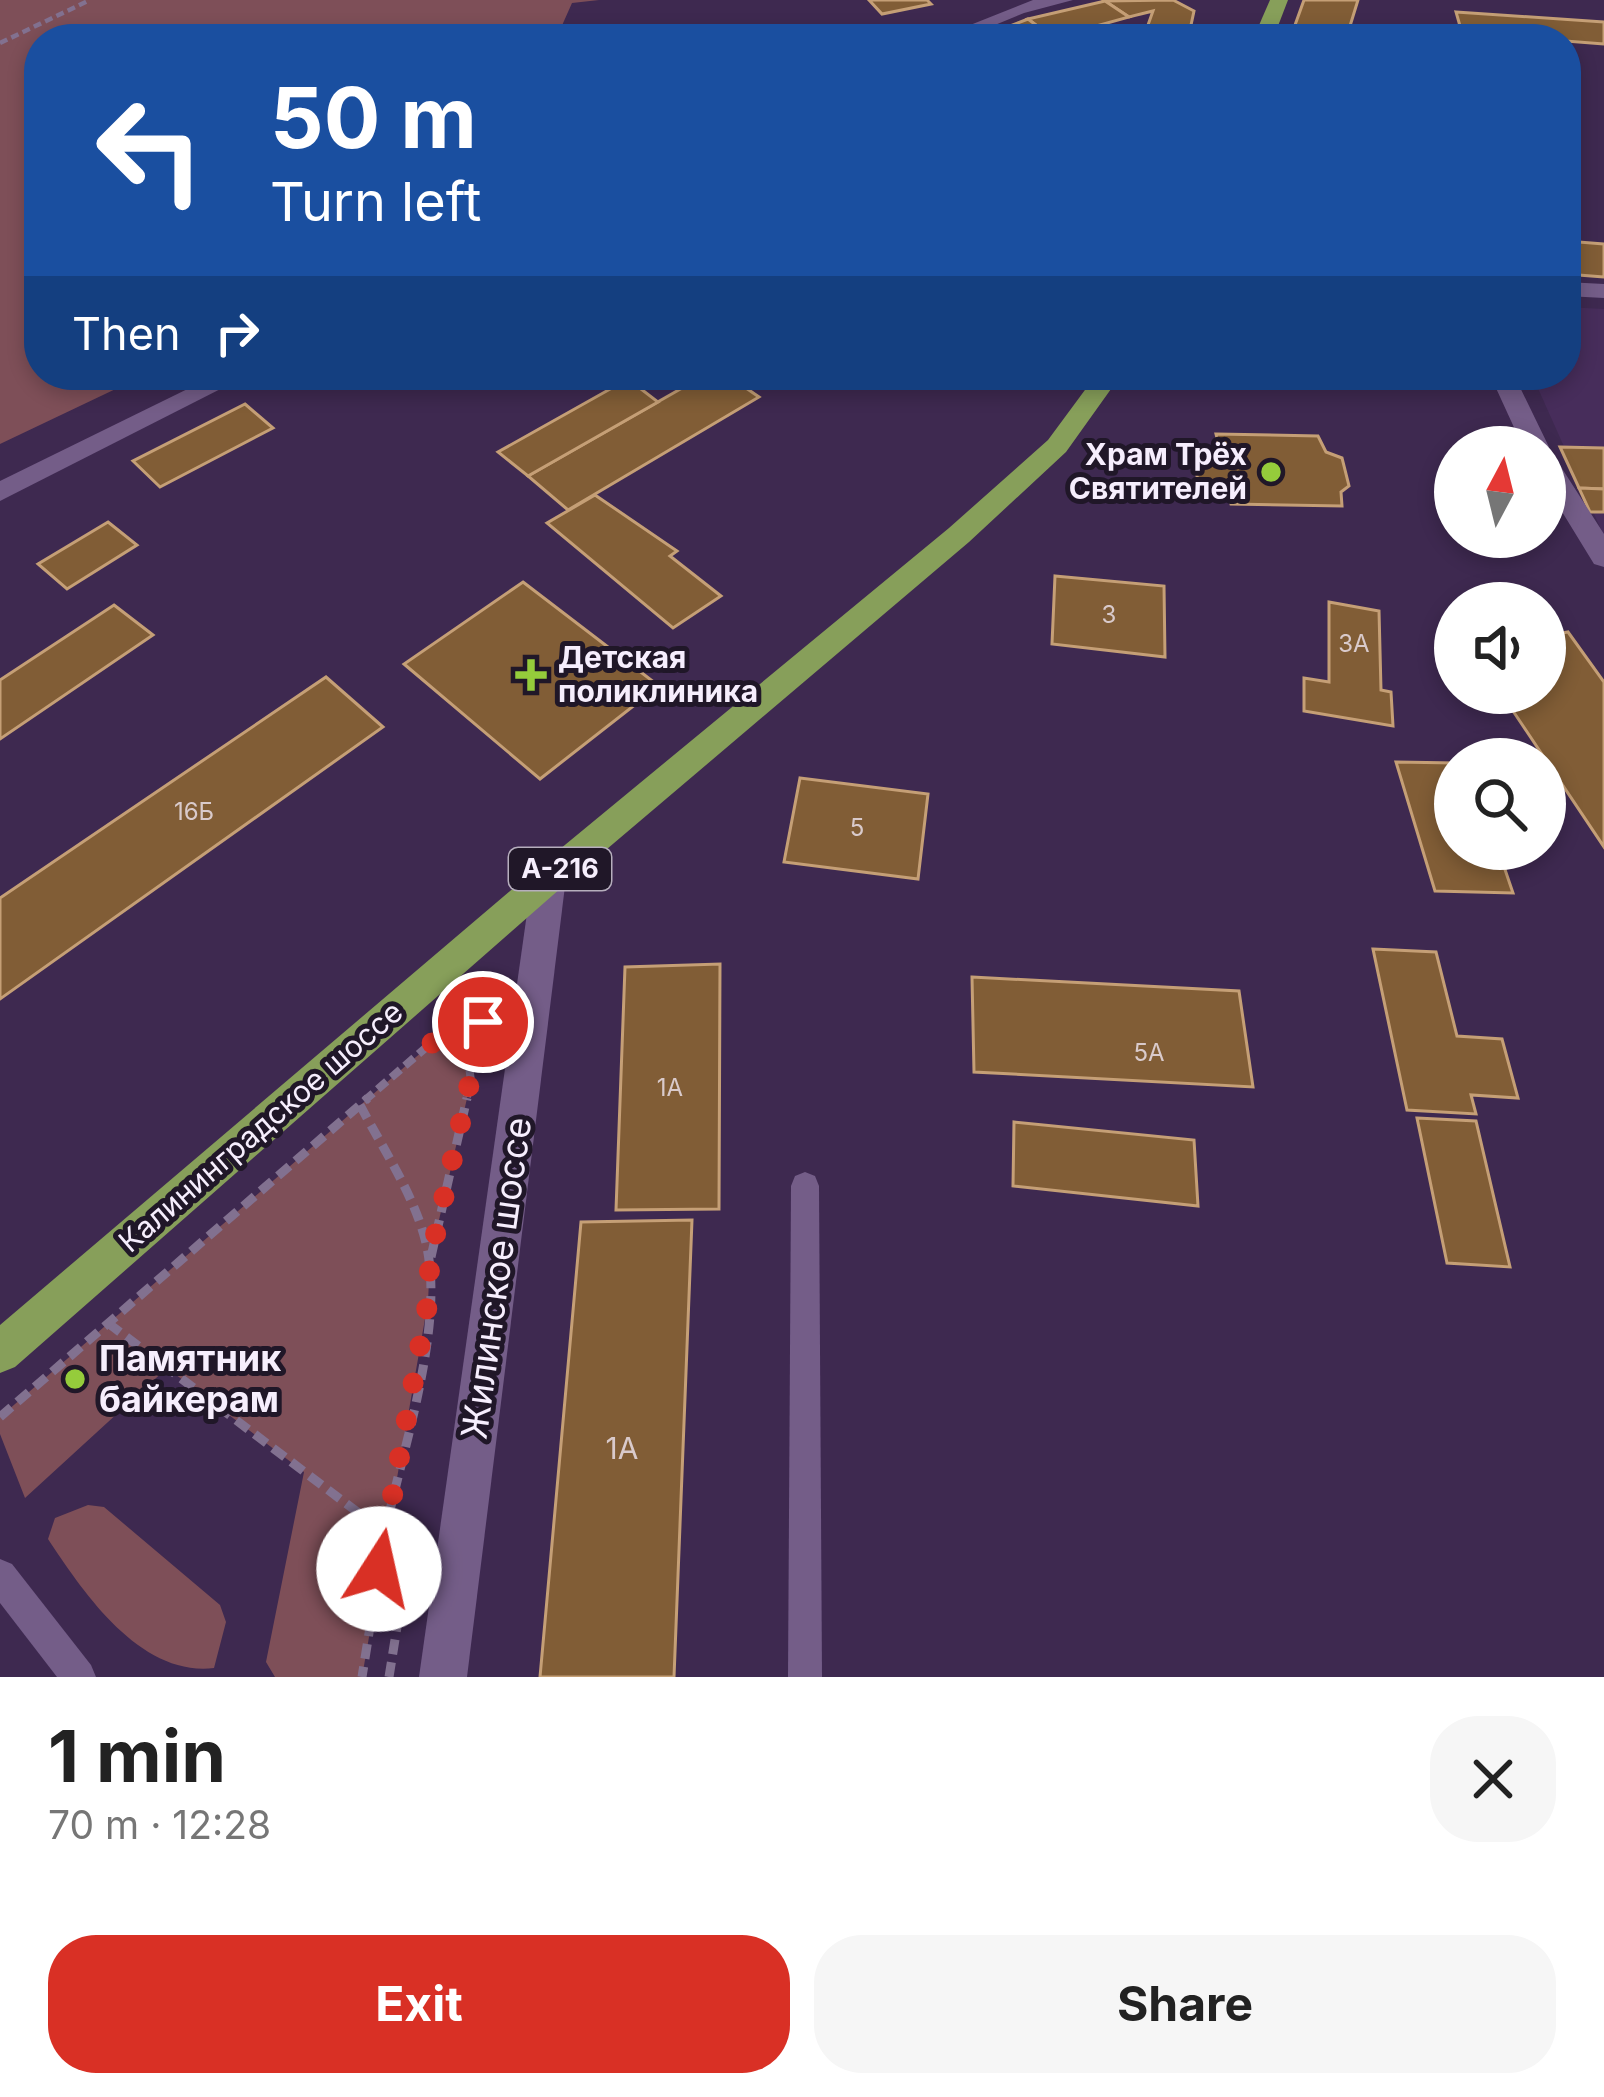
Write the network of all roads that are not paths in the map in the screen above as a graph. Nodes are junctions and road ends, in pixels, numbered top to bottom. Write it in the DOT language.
graph roads {
  1 [pos="1064,0"];
  2 [pos="981,24"];
  3 [pos="206,390"];
  4 [pos="1098,390"];
  5 [pos="1509,390"];
  6 [pos="1526,426"];
  7 [pos="0,492"];
  8 [pos="1566,496"];
  9 [pos="1604,557"];
  10 [pos="549,878"];
  11 [pos="805,1186"];
  12 [pos="0,1352"];
  13 [pos="0,1576"];
  14 [pos="79,1677"];
  15 [pos="442,1677"];
  16 [pos="805,1677"];
  1 -- 2 [label="street"];
  3 -- 7 [label="street"];
  4 -- 10 [label="main road, Калининградское шоссе / А-216"];
  5 -- 6 [label="street"];
  8 -- 9 [label="street"];
  10 -- 12 [label="main road, Калининградское шоссе / А-216"];
  10 -- 15 [label="street, Жилинское шоссе"];
  11 -- 16 [label="lane"];
  13 -- 14 [label="lane"];
}
